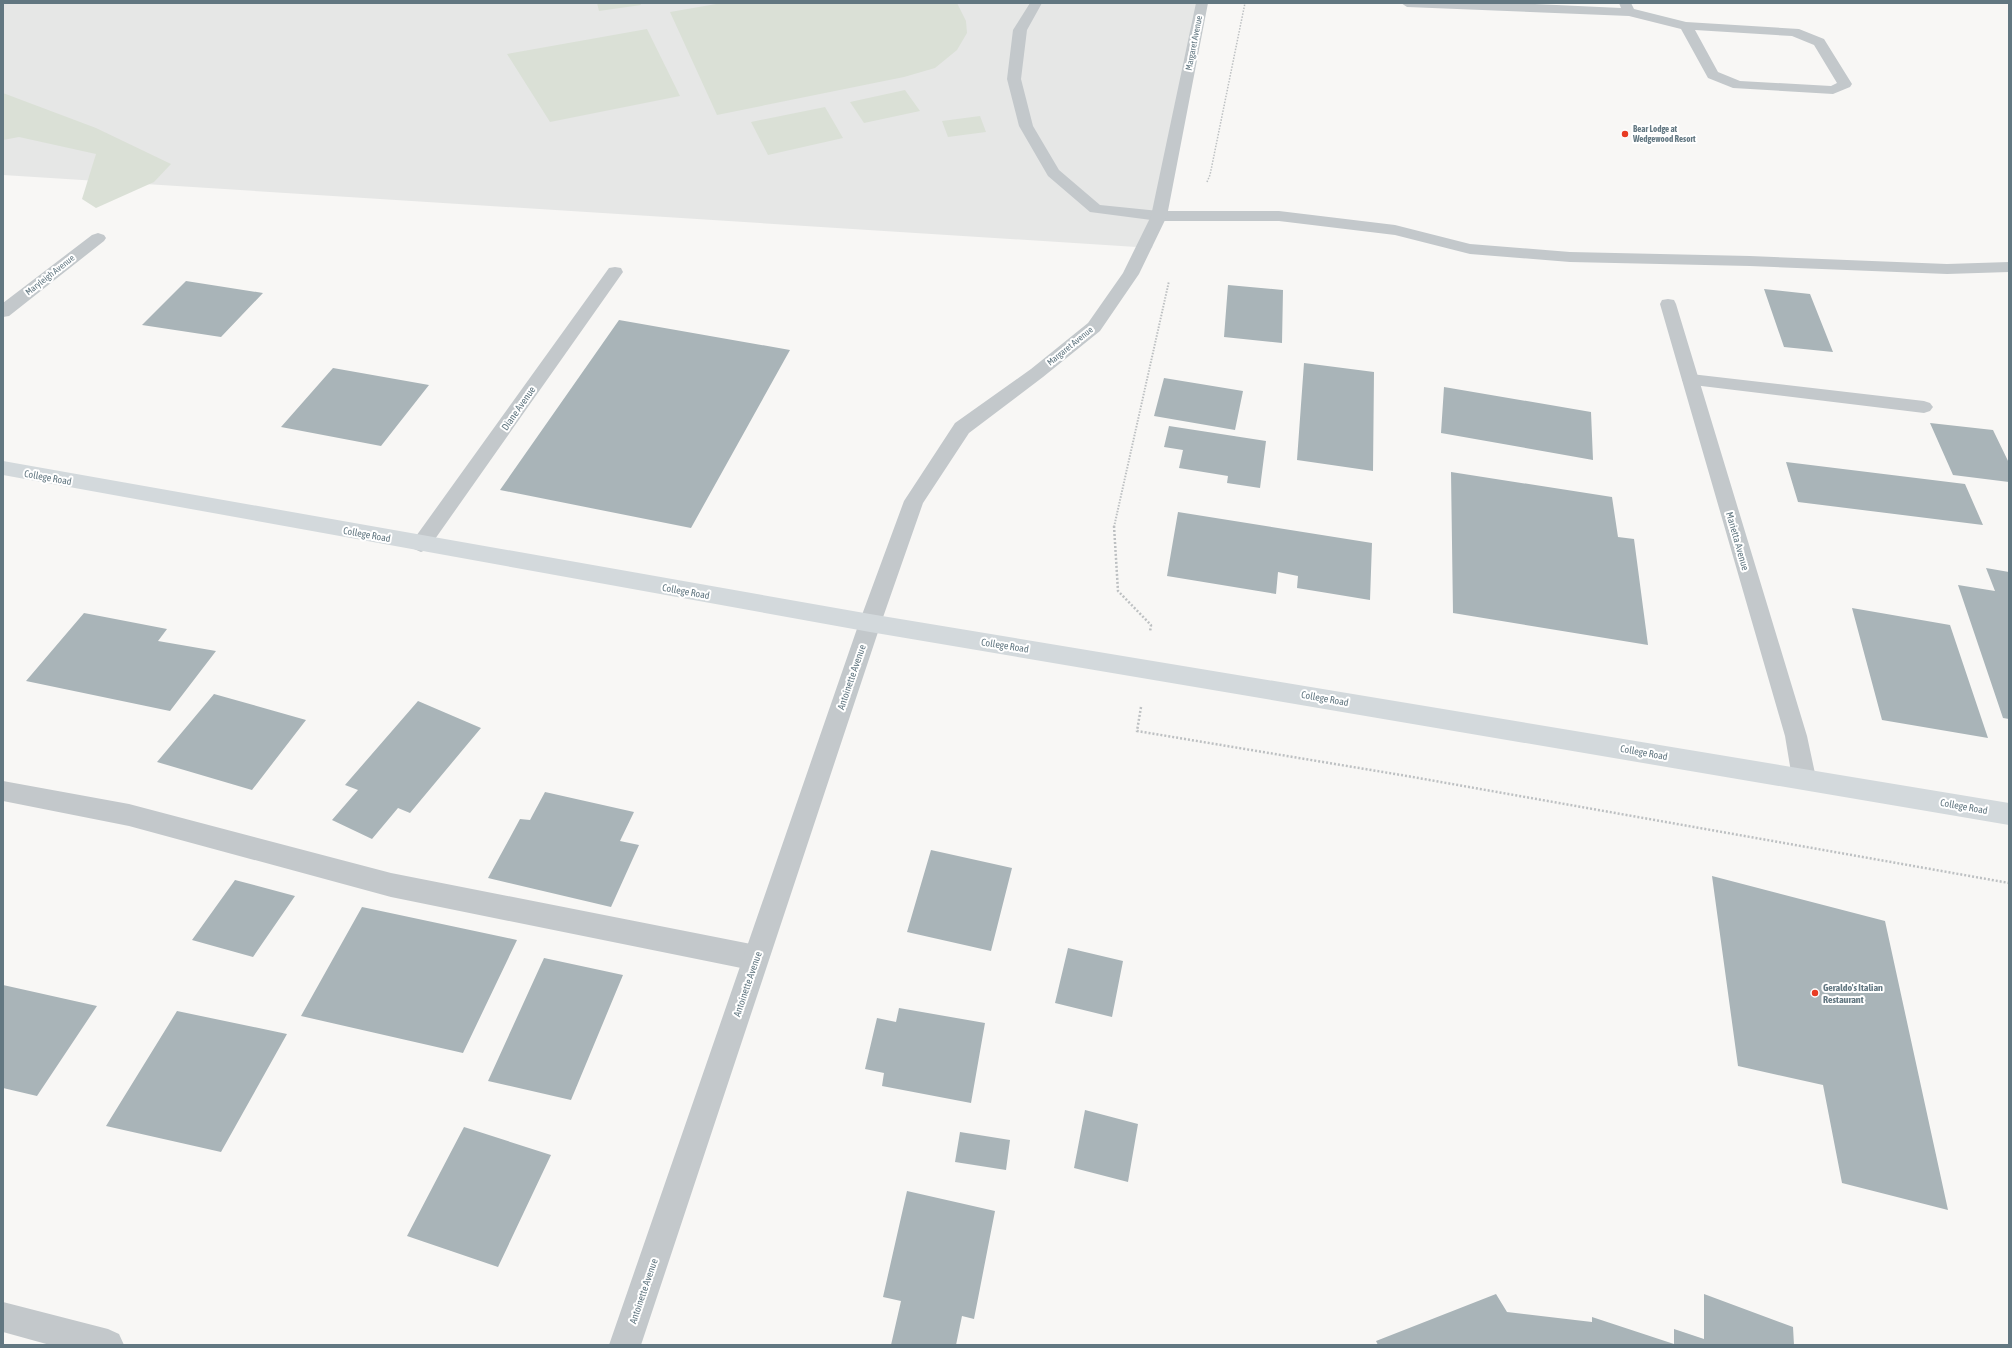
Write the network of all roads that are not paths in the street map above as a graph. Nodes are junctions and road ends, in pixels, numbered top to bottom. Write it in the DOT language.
graph roads {
  1 [pos="1036,3"];
  2 [pos="1202,3"];
  3 [pos="1407,3"];
  4 [pos="1508,5"];
  5 [pos="1627,8"];
  6 [pos="1686,26"];
  7 [pos="1159,216"];
  8 [pos="98,238"];
  9 [pos="2009,267"];
  10 [pos="615,272"];
  11 [pos="1668,304"];
  12 [pos="3,312"];
  13 [pos="1691,380"];
  14 [pos="1924,407"];
  15 [pos="3,468"];
  16 [pos="421,544"];
  17 [pos="870,623"];
  18 [pos="1804,778"];
  19 [pos="3,792"];
  20 [pos="2009,814"];
  21 [pos="756,958"];
  22 [pos="3,1317"];
  23 [pos="108,1345"];
  24 [pos="625,1345"];
  1 -- 7 [label="street"];
  2 -- 7 [label="street, Margaret Avenue"];
  3 -- 4 [label="street"];
  4 -- 5 [label="street"];
  5 -- 6 [label="street"];
  6 -- 6 [label="street"];
  7 -- 9 [label="street"];
  7 -- 17 [label="street, Margaret Avenue"];
  8 -- 12 [label="street, Maryleigh Avenue"];
  10 -- 16 [label="street, Diane Avenue"];
  11 -- 13 [label="street, Marietta Avenue"];
  13 -- 14 [label="street"];
  13 -- 18 [label="street, Marietta Avenue"];
  15 -- 16 [label="main road, College Road"];
  16 -- 17 [label="main road, College Road"];
  17 -- 18 [label="main road, College Road"];
  17 -- 21 [label="street, Antoinette Avenue"];
  18 -- 20 [label="main road, College Road"];
  19 -- 21 [label="street"];
  21 -- 24 [label="street, Antoinette Avenue"];
  22 -- 23 [label="street"];
}
